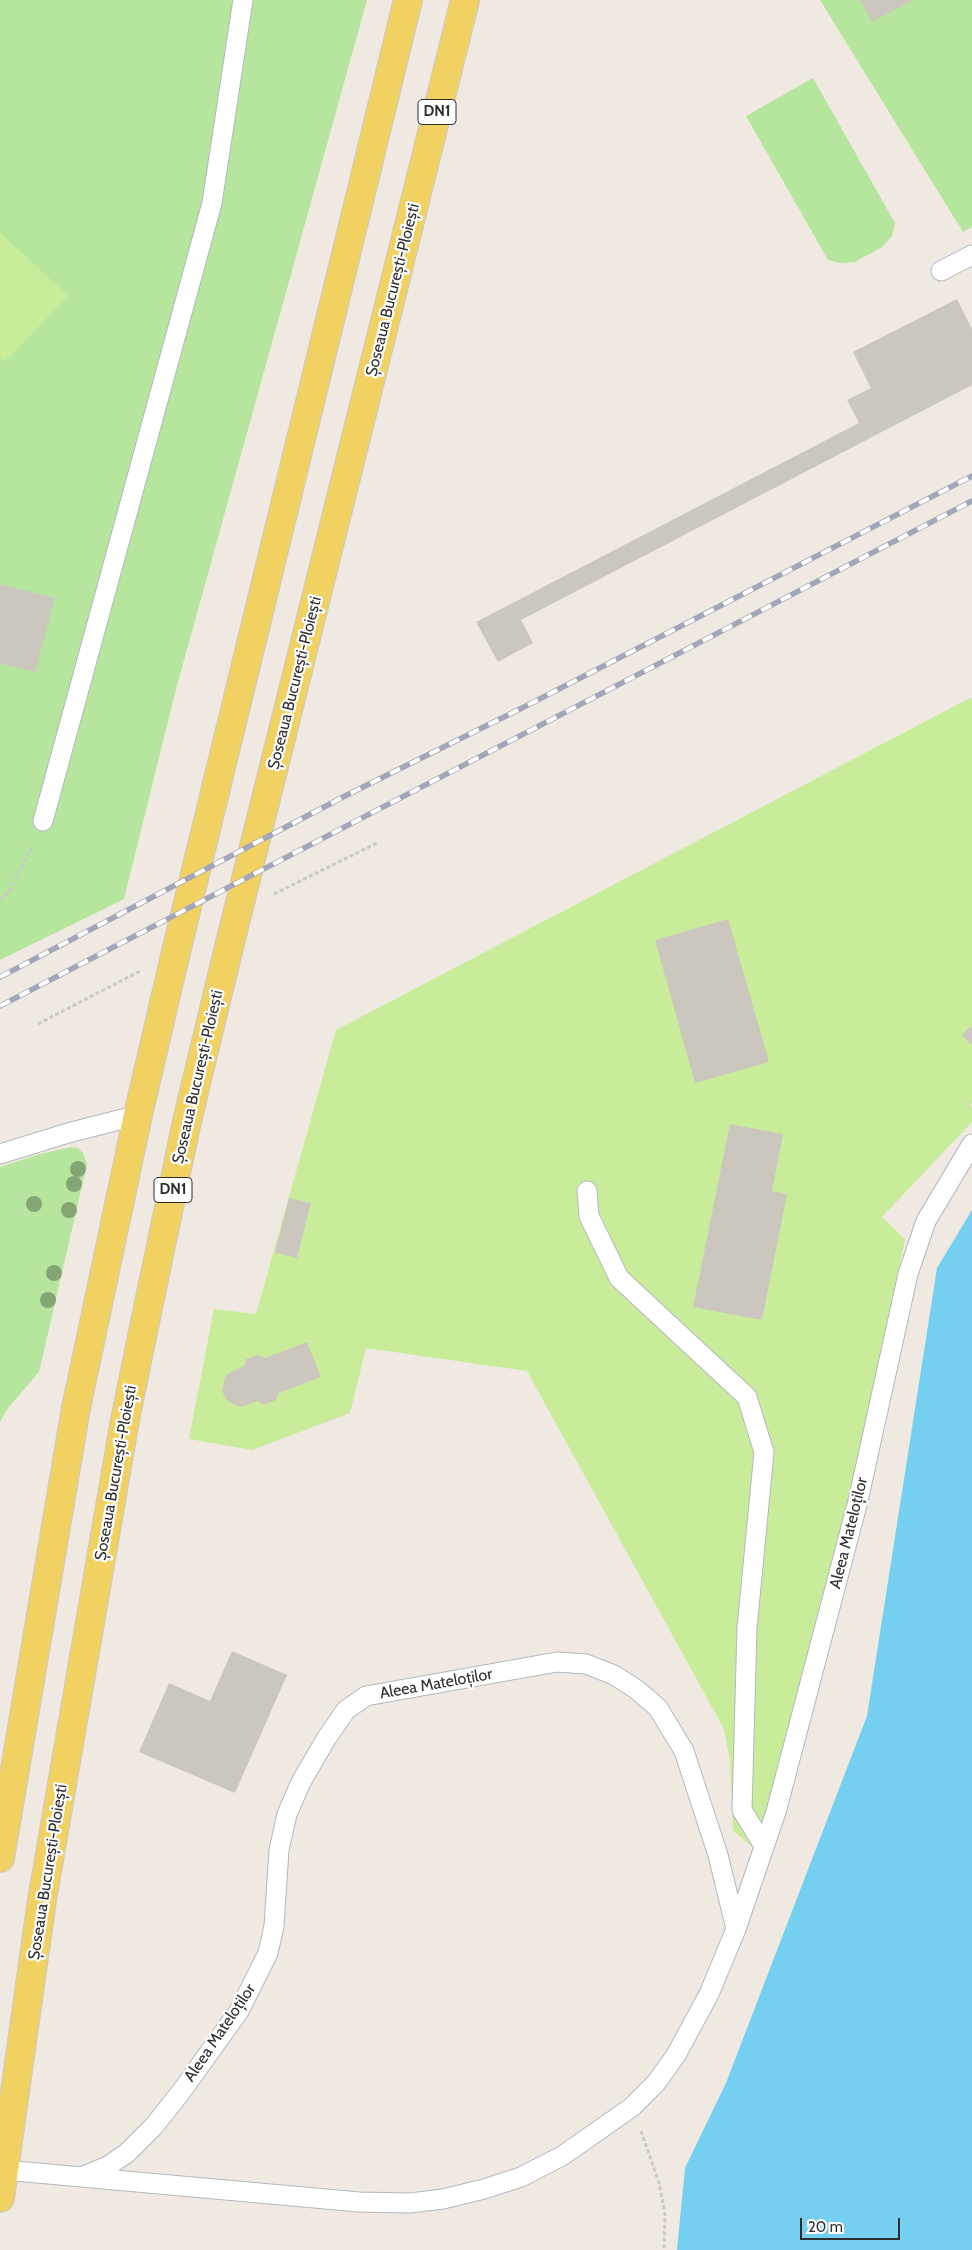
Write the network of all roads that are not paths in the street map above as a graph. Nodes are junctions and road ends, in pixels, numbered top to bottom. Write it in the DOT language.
graph roads {
  1 [pos="244,0"];
  2 [pos="408,0"];
  3 [pos="465,0"];
  4 [pos="972,255"];
  5 [pos="941,271"];
  6 [pos="43,821"];
  7 [pos="138,1115"];
  8 [pos="972,1144"];
  9 [pos="0,1154"];
  10 [pos="587,1191"];
  11 [pos="764,1846"];
  12 [pos="0,1858"];
  13 [pos="736,1929"];
  14 [pos="4,2170"];
  15 [pos="83,2177"];
  16 [pos="0,2198"];
  1 -- 6 [label="lane"];
  2 -- 7 [label="main road"];
  3 -- 14 [label="main road, Șoseaua București-Ploiești / DN1"];
  4 -- 5 [label="lane"];
  7 -- 9 [label="lane"];
  7 -- 12 [label="main road"];
  8 -- 11 [label="lane, Aleea Mateloților"];
  10 -- 11 [label="lane"];
  11 -- 13 [label="lane, Aleea Mateloților"];
  13 -- 15 [label="lane, Aleea Mateloților"];
  13 -- 15 [label="lane, Aleea Mateloților"];
  14 -- 15 [label="lane, Aleea Mateloților"];
  14 -- 16 [label="main road, Șoseaua București-Ploiești / DN1"];
}
